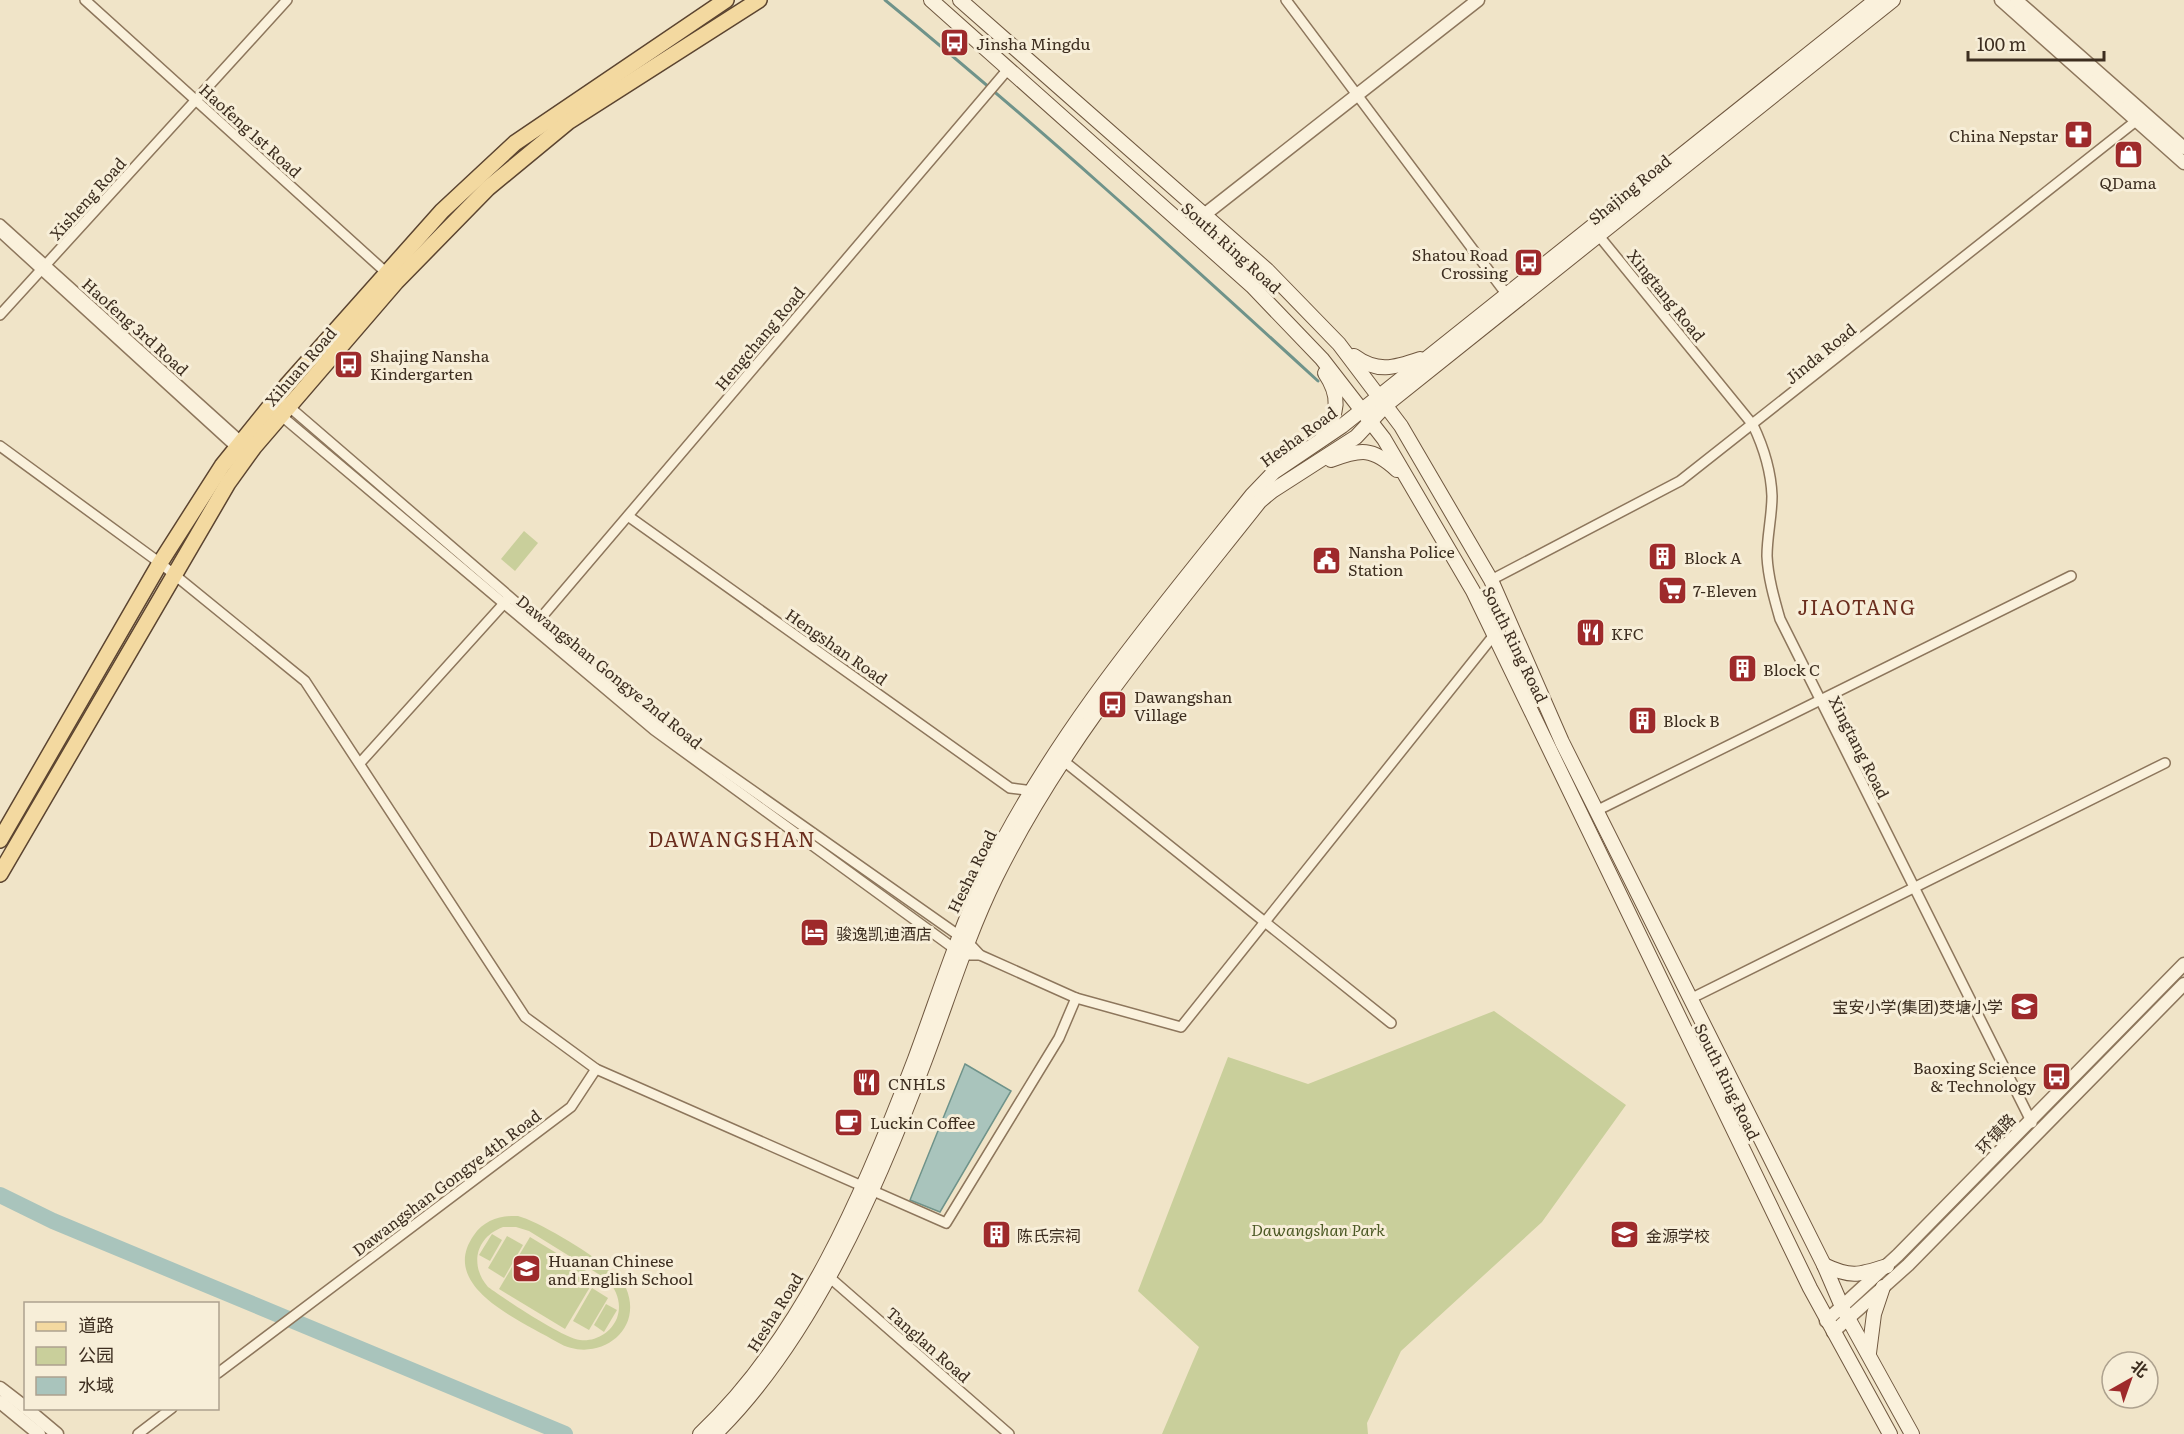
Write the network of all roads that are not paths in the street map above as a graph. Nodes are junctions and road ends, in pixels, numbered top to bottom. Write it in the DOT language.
graph roads {
  1 [pos="85,0"];
  2 [pos="287,0"];
  3 [pos="726,0"];
  4 [pos="759,0"];
  5 [pos="931,0"];
  6 [pos="960,0"];
  7 [pos="1286,0"];
  8 [pos="1478,0"];
  9 [pos="1876,0"];
  10 [pos="1893,0"];
  11 [pos="2001,0"];
  12 [pos="2016,0"];
  13 [pos="1009,68"];
  14 [pos="1357,95"];
  15 [pos="196,101"];
  16 [pos="2141,117"];
  17 [pos="2184,148"];
  18 [pos="2184,163"];
  19 [pos="1204,215"];
  20 [pos="0,224"];
  21 [pos="1595,231"];
  22 [pos="0,232"];
  23 [pos="44,267"];
  24 [pos="391,277"];
  25 [pos="1510,299"];
  26 [pos="0,315"];
  27 [pos="1301,335"];
  28 [pos="1338,344"];
  29 [pos="1430,356"];
  30 [pos="1383,400"];
  31 [pos="279,406"];
  32 [pos="1367,415"];
  33 [pos="1753,425"];
  34 [pos="1321,440"];
  35 [pos="0,446"];
  36 [pos="243,449"];
  37 [pos="1309,467"];
  38 [pos="1406,477"];
  39 [pos="628,516"];
  40 [pos="160,563"];
  41 [pos="173,573"];
  42 [pos="2071,576"];
  43 [pos="1491,580"];
  44 [pos="507,600"];
  45 [pos="535,624"];
  46 [pos="1494,635"];
  47 [pos="1820,700"];
  48 [pos="1060,758"];
  49 [pos="360,763"];
  50 [pos="2164,763"];
  51 [pos="1033,791"];
  52 [pos="1596,811"];
  53 [pos="0,840"];
  54 [pos="0,874"];
  55 [pos="1914,887"];
  56 [pos="1265,922"];
  57 [pos="961,946"];
  58 [pos="2184,964"];
  59 [pos="2184,984"];
  60 [pos="1076,998"];
  61 [pos="1690,999"];
  62 [pos="1391,1023"];
  63 [pos="596,1069"];
  64 [pos="2031,1120"];
  65 [pos="2037,1133"];
  66 [pos="866,1188"];
  67 [pos="1824,1265"];
  68 [pos="1887,1266"];
  69 [pos="828,1276"];
  70 [pos="1883,1287"];
  71 [pos="1845,1313"];
  72 [pos="1829,1327"];
  73 [pos="1869,1353"];
  74 [pos="219,1372"];
  75 [pos="0,1388"];
  76 [pos="0,1402"];
  77 [pos="24,1406"];
  78 [pos="28,1410"];
  79 [pos="168,1410"];
  80 [pos="39,1434"];
  81 [pos="57,1434"];
  82 [pos="138,1434"];
  83 [pos="700,1434"];
  84 [pos="715,1434"];
  85 [pos="1010,1434"];
  86 [pos="1890,1434"];
  87 [pos="1912,1434"];
  1 -- 15 [label="street, Haofeng 1st Road"];
  2 -- 15 [label="street, Xisheng Road"];
  3 -- 24 [label="main road, Xihuan Road"];
  4 -- 24 [label="main road, Xihuan Road"];
  5 -- 13 [label="main road, South Ring Road"];
  6 -- 19 [label="main road, South Ring Road"];
  7 -- 14 [label="street"];
  8 -- 14 [label="street"];
  9 -- 21 [label="main road, Shajing Road"];
  10 -- 21 [label="main road, Shajing Road"];
  11 -- 16 [label="street"];
  12 -- 16 [label="street"];
  13 -- 27 [label="main road, South Ring Road"];
  13 -- 39 [label="street, Hengchang Road"];
  14 -- 19 [label="street"];
  14 -- 25 [label="street"];
  15 -- 23 [label="street, Xisheng Road"];
  15 -- 24 [label="street, Haofeng 1st Road"];
  16 -- 17 [label="street"];
  16 -- 18 [label="street"];
  16 -- 33 [label="street, Jinda Road"];
  19 -- 28 [label="main road, South Ring Road"];
  20 -- 23 [label="street, Haofeng 3rd Road"];
  21 -- 25 [label="main road, Shajing Road"];
  21 -- 33 [label="street, Xingtang Road"];
  22 -- 23 [label="street, Haofeng 3rd Road"];
  23 -- 26 [label="street, Xisheng Road"];
  23 -- 36 [label="street, Haofeng 3rd Road"];
  24 -- 31 [label="main road, Xihuan Road"];
  25 -- 29 [label="main road, Shajing Road"];
  25 -- 30 [label="main road, Shajing Road"];
  27 -- 32 [label="main road, South Ring Road"];
  27 -- 34 [label="main road"];
  28 -- 29 [label="main road"];
  28 -- 30 [label="main road, South Ring Road"];
  29 -- 30 [label="main road, Shajing Road"];
  30 -- 32 [label="main road, Hesha Road"];
  30 -- 43 [label="main road, South Ring Road"];
  31 -- 36 [label="main road, Xihuan Road"];
  31 -- 44 [label="street, Dawangshan Gongye 2nd Road"];
  32 -- 34 [label="main road, Hesha Road"];
  32 -- 37 [label="main road, Hesha Road"];
  32 -- 38 [label="main road, South Ring Road"];
  33 -- 43 [label="street, Jinda Road"];
  33 -- 47 [label="street, Xingtang Road"];
  34 -- 48 [label="main road, Hesha Road"];
  35 -- 40 [label="street"];
  36 -- 40 [label="main road, Xihuan Road"];
  36 -- 41 [label="main road, Xihuan Road"];
  37 -- 38 [label="main road"];
  37 -- 48 [label="main road, Hesha Road"];
  38 -- 46 [label="main road, South Ring Road"];
  39 -- 45 [label="street, Hengchang Road"];
  39 -- 51 [label="street, Hengshan Road"];
  40 -- 41 [label="street"];
  40 -- 53 [label="main road, Xihuan Road"];
  41 -- 49 [label="street"];
  41 -- 54 [label="main road, Xihuan Road"];
  42 -- 47 [label="street"];
  43 -- 52 [label="main road, South Ring Road"];
  44 -- 45 [label="street, Dawangshan Gongye 2nd Road"];
  44 -- 49 [label="street"];
  45 -- 57 [label="street, Dawangshan Gongye 2nd Road"];
  46 -- 56 [label="street"];
  46 -- 72 [label="main road, South Ring Road"];
  47 -- 52 [label="street"];
  47 -- 55 [label="street, Xingtang Road"];
  48 -- 51 [label="main road, Hesha Road"];
  48 -- 56 [label="street"];
  48 -- 57 [label="main road, Hesha Road"];
  49 -- 63 [label="street"];
  50 -- 55 [label="street"];
  51 -- 57 [label="main road, Hesha Road"];
  52 -- 61 [label="main road, South Ring Road"];
  55 -- 61 [label="street"];
  55 -- 64 [label="street, Xingtang Road"];
  56 -- 60 [label="street"];
  56 -- 62 [label="street"];
  57 -- 60 [label="street"];
  57 -- 66 [label="main road, Hesha Road"];
  58 -- 64 [label="street, 环镇路"];
  59 -- 65 [label="street, 环镇路"];
  60 -- 66 [label="street"];
  61 -- 67 [label="main road, South Ring Road"];
  63 -- 66 [label="street"];
  63 -- 74 [label="street, Dawangshan Gongye 4th Road"];
  64 -- 65 [label="street, Xingtang Road"];
  64 -- 68 [label="street, 环镇路"];
  65 -- 70 [label="street, 环镇路"];
  66 -- 69 [label="main road, Hesha Road"];
  66 -- 83 [label="main road, Hesha Road"];
  67 -- 68 [label="main road"];
  67 -- 71 [label="main road, South Ring Road"];
  68 -- 71 [label="street, 环镇路"];
  69 -- 84 [label="main road, Hesha Road"];
  69 -- 85 [label="street, Tanglan Road"];
  70 -- 71 [label="street, 环镇路"];
  70 -- 73 [label="main road"];
  71 -- 72 [label="street, 环镇路"];
  71 -- 73 [label="main road, South Ring Road"];
  72 -- 86 [label="main road, South Ring Road"];
  73 -- 87 [label="main road, South Ring Road"];
  75 -- 77 [label="street"];
  76 -- 80 [label="street"];
  78 -- 81 [label="street"];
  79 -- 82 [label="street"];
}
